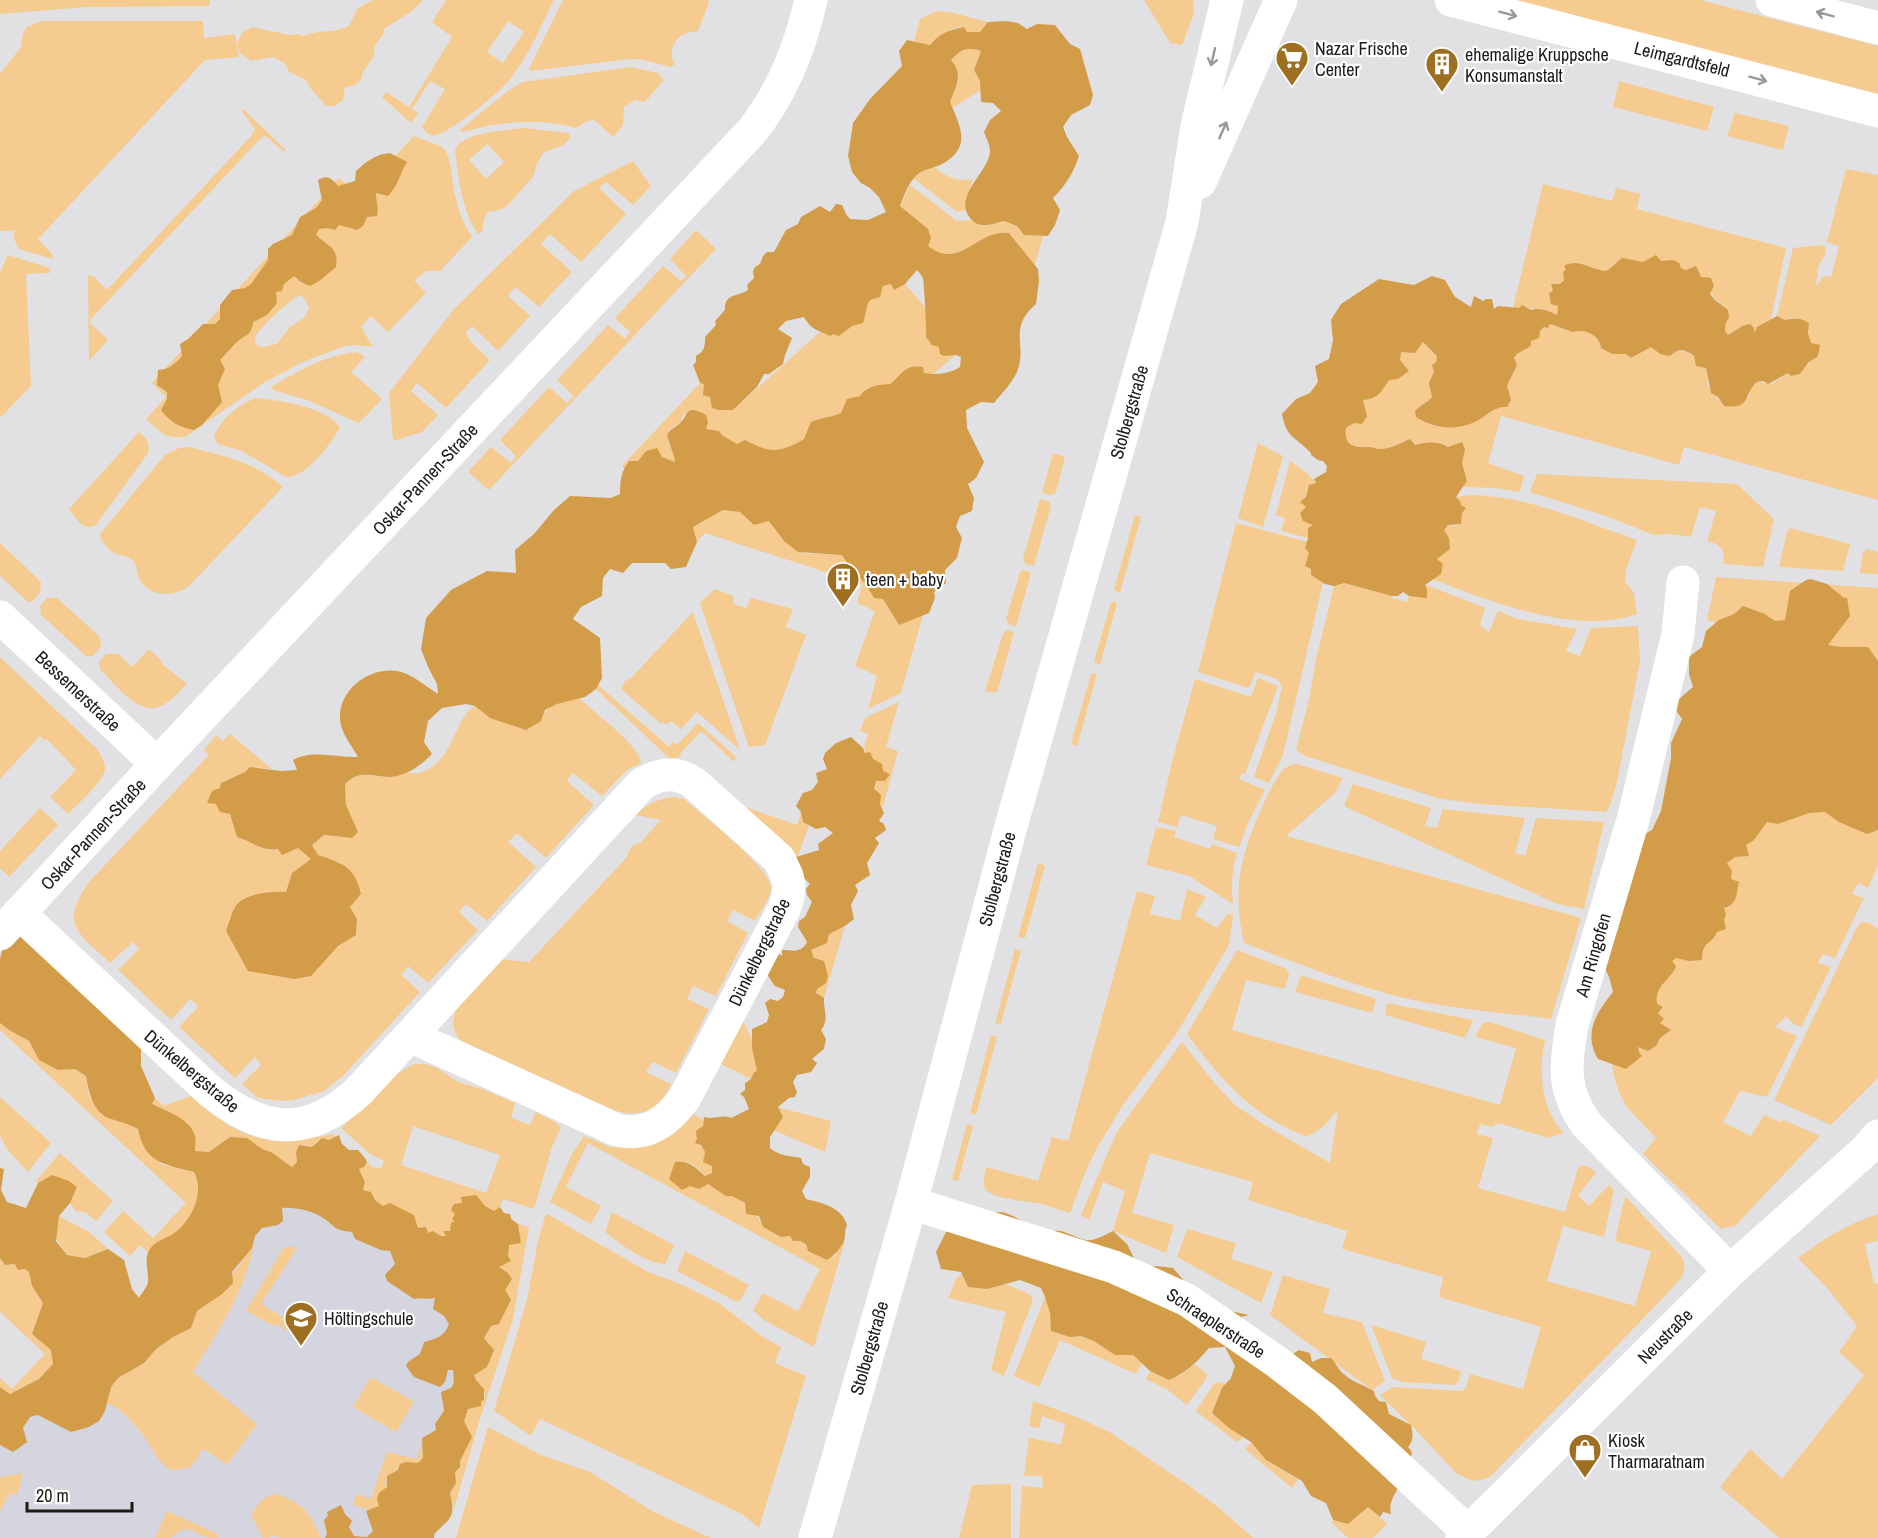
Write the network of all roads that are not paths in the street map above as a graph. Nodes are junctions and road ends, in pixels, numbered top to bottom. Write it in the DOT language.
graph roads {
  1 [pos="811,0"];
  2 [pos="1227,0"];
  3 [pos="1281,0"];
  4 [pos="1451,0"];
  5 [pos="1772,0"];
  6 [pos="1878,28"];
  7 [pos="1878,111"];
  8 [pos="1182,222"];
  9 [pos="1683,582"];
  10 [pos="0,617"];
  11 [pos="156,765"];
  12 [pos="10,923"];
  13 [pos="410,1036"];
  14 [pos="1874,1146"];
  15 [pos="911,1203"];
  16 [pos="1730,1271"];
  17 [pos="1465,1535"];
  18 [pos="815,1538"];
  1 -- 11 [label="street, Oskar-Pannen-Straße"];
  2 -- 8 [label="street, Stolbergstraße, one-way"];
  8 -- 3 [label="street, Stolbergstraße, one-way"];
  4 -- 7 [label="street, Leimgardtsfeld, one-way"];
  6 -- 5 [label="street, one-way"];
  8 -- 15 [label="street, Stolbergstraße"];
  9 -- 16 [label="street, Am Ringofen"];
  10 -- 11 [label="street, Bessemerstraße"];
  11 -- 12 [label="street, Oskar-Pannen-Straße"];
  12 -- 13 [label="street, Dünkelbergstraße"];
  13 -- 13 [label="street, Dünkelbergstraße"];
  14 -- 16 [label="street, Neustraße"];
  15 -- 17 [label="street, Schraeplerstraße"];
  15 -- 18 [label="street, Stolbergstraße"];
  16 -- 17 [label="street, Neustraße"];
}
